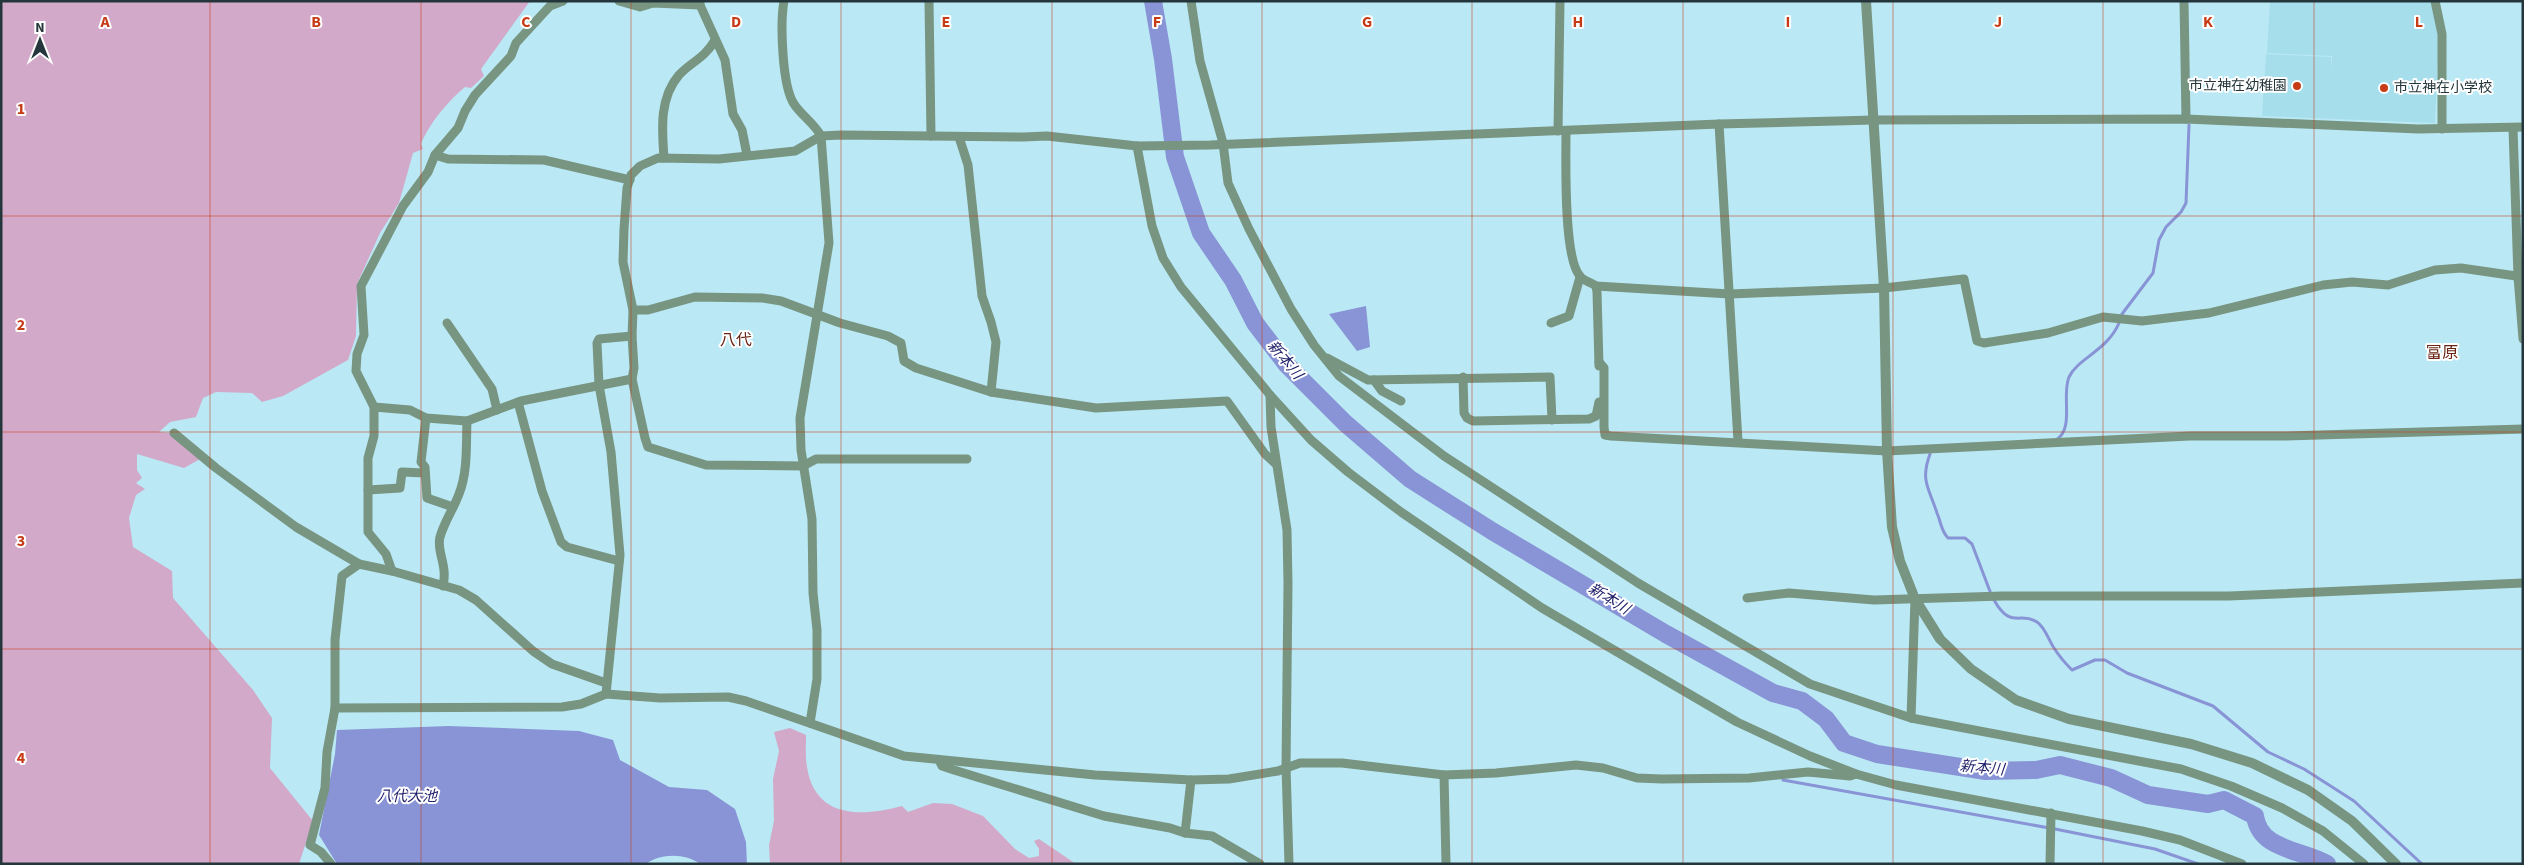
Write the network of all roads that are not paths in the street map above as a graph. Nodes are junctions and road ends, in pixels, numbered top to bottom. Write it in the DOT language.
graph roads {
  1 [pos="563,1"];
  2 [pos="619,1"];
  3 [pos="784,1"];
  4 [pos="929,1"];
  5 [pos="1191,1"];
  6 [pos="1560,1"];
  7 [pos="1866,1"];
  8 [pos="2184,1"];
  9 [pos="2434,1"];
  10 [pos="700,3"];
  11 [pos="715,40"];
  12 [pos="2186,118"];
  13 [pos="1874,120"];
  14 [pos="1719,124"];
  15 [pos="2523,127"];
  16 [pos="2513,128"];
  17 [pos="2442,129"];
  18 [pos="1562,131"];
  19 [pos="821,136"];
  20 [pos="932,136"];
  21 [pos="959,136"];
  22 [pos="1223,143"];
  23 [pos="1141,146"];
  24 [pos="435,155"];
  25 [pos="747,155"];
  26 [pos="664,158"];
  27 [pos="630,180"];
  28 [pos="1580,277"];
  29 [pos="2520,277"];
  30 [pos="1596,286"];
  31 [pos="1884,288"];
  32 [pos="1730,294"];
  33 [pos="633,310"];
  34 [pos="817,314"];
  35 [pos="447,323"];
  36 [pos="1551,323"];
  37 [pos="632,336"];
  38 [pos="2523,339"];
  39 [pos="1324,357"];
  40 [pos="1599,362"];
  41 [pos="1463,377"];
  42 [pos="632,380"];
  43 [pos="1374,380"];
  44 [pos="599,385"];
  45 [pos="991,392"];
  46 [pos="1270,395"];
  47 [pos="1401,401"];
  48 [pos="518,402"];
  49 [pos="374,407"];
  50 [pos="497,410"];
  51 [pos="426,418"];
  52 [pos="1552,420"];
  53 [pos="467,421"];
  54 [pos="2523,429"];
  55 [pos="174,433"];
  56 [pos="1738,441"];
  57 [pos="1887,451"];
  58 [pos="966,459"];
  59 [pos="1276,464"];
  60 [pos="803,466"];
  61 [pos="425,473"];
  62 [pos="368,490"];
  63 [pos="453,507"];
  64 [pos="619,561"];
  65 [pos="359,564"];
  66 [pos="392,570"];
  67 [pos="2523,583"];
  68 [pos="444,586"];
  69 [pos="1747,598"];
  70 [pos="1915,598"];
  71 [pos="606,683"];
  72 [pos="606,694"];
  73 [pos="335,708"];
  74 [pos="1910,718"];
  75 [pos="810,724"];
  76 [pos="939,761"];
  77 [pos="1286,767"];
  78 [pos="1856,774"];
  79 [pos="1444,775"];
  80 [pos="1191,780"];
  81 [pos="2051,813"];
  82 [pos="1185,833"];
  83 [pos="331,864"];
  84 [pos="1260,864"];
  85 [pos="1289,864"];
  86 [pos="1446,864"];
  87 [pos="2050,864"];
  88 [pos="2242,864"];
  89 [pos="2364,864"];
  90 [pos="2396,864"];
  1 -- 24 [label="street"];
  2 -- 10 [label="street"];
  3 -- 19 [label="street"];
  4 -- 20 [label="street"];
  5 -- 22 [label="street"];
  6 -- 18 [label="street"];
  7 -- 13 [label="street"];
  8 -- 12 [label="street"];
  9 -- 17 [label="street"];
  10 -- 11 [label="street"];
  11 -- 25 [label="street"];
  11 -- 26 [label="street"];
  12 -- 13 [label="street"];
  12 -- 17 [label="street"];
  13 -- 14 [label="street"];
  13 -- 31 [label="street"];
  14 -- 18 [label="street"];
  14 -- 32 [label="street"];
  15 -- 16 [label="street"];
  16 -- 17 [label="street"];
  16 -- 29 [label="street"];
  18 -- 22 [label="street"];
  18 -- 28 [label="street"];
  19 -- 20 [label="street"];
  19 -- 25 [label="street"];
  19 -- 34 [label="street"];
  20 -- 21 [label="street"];
  21 -- 23 [label="street"];
  21 -- 45 [label="street"];
  22 -- 23 [label="street"];
  22 -- 39 [label="street"];
  23 -- 46 [label="street"];
  24 -- 27 [label="street"];
  24 -- 49 [label="street"];
  25 -- 26 [label="street"];
  26 -- 27 [label="street"];
  27 -- 33 [label="street"];
  28 -- 30 [label="street"];
  28 -- 36 [label="street"];
  29 -- 31 [label="street"];
  29 -- 38 [label="street"];
  30 -- 32 [label="street"];
  30 -- 40 [label="street"];
  31 -- 32 [label="street"];
  31 -- 57 [label="street"];
  32 -- 56 [label="street"];
  33 -- 34 [label="street"];
  33 -- 37 [label="street"];
  34 -- 45 [label="street"];
  34 -- 60 [label="street"];
  35 -- 50 [label="street"];
  37 -- 42 [label="street"];
  37 -- 44 [label="street"];
  39 -- 43 [label="street"];
  39 -- 74 [label="street"];
  40 -- 52 [label="street"];
  40 -- 56 [label="street"];
  41 -- 43 [label="street"];
  41 -- 52 [label="street"];
  41 -- 52 [label="street"];
  42 -- 44 [label="street"];
  42 -- 60 [label="street"];
  43 -- 47 [label="street"];
  44 -- 48 [label="street"];
  44 -- 64 [label="street"];
  45 -- 59 [label="street"];
  46 -- 59 [label="street"];
  46 -- 78 [label="street"];
  48 -- 50 [label="street"];
  48 -- 64 [label="street"];
  49 -- 51 [label="street"];
  49 -- 62 [label="street"];
  50 -- 53 [label="street"];
  51 -- 53 [label="street"];
  51 -- 61 [label="street"];
  53 -- 63 [label="street"];
  54 -- 57 [label="street"];
  55 -- 65 [label="street"];
  56 -- 57 [label="street"];
  57 -- 70 [label="street"];
  58 -- 60 [label="street"];
  59 -- 77 [label="street"];
  60 -- 75 [label="street"];
  61 -- 62 [label="street"];
  61 -- 63 [label="street"];
  62 -- 66 [label="street"];
  63 -- 68 [label="street"];
  64 -- 71 [label="street"];
  65 -- 66 [label="street"];
  65 -- 73 [label="street"];
  66 -- 68 [label="street"];
  67 -- 70 [label="street"];
  68 -- 71 [label="street"];
  69 -- 70 [label="street"];
  70 -- 74 [label="street"];
  70 -- 90 [label="street"];
  71 -- 72 [label="street"];
  72 -- 73 [label="street"];
  72 -- 75 [label="street"];
  73 -- 83 [label="street"];
  74 -- 89 [label="street"];
  75 -- 76 [label="street"];
  76 -- 80 [label="street"];
  76 -- 82 [label="street"];
  77 -- 79 [label="street"];
  77 -- 80 [label="street"];
  77 -- 85 [label="street"];
  78 -- 79 [label="street"];
  78 -- 81 [label="street"];
  79 -- 86 [label="street"];
  80 -- 82 [label="street"];
  81 -- 87 [label="street"];
  81 -- 88 [label="street"];
  82 -- 84 [label="street"];
}
